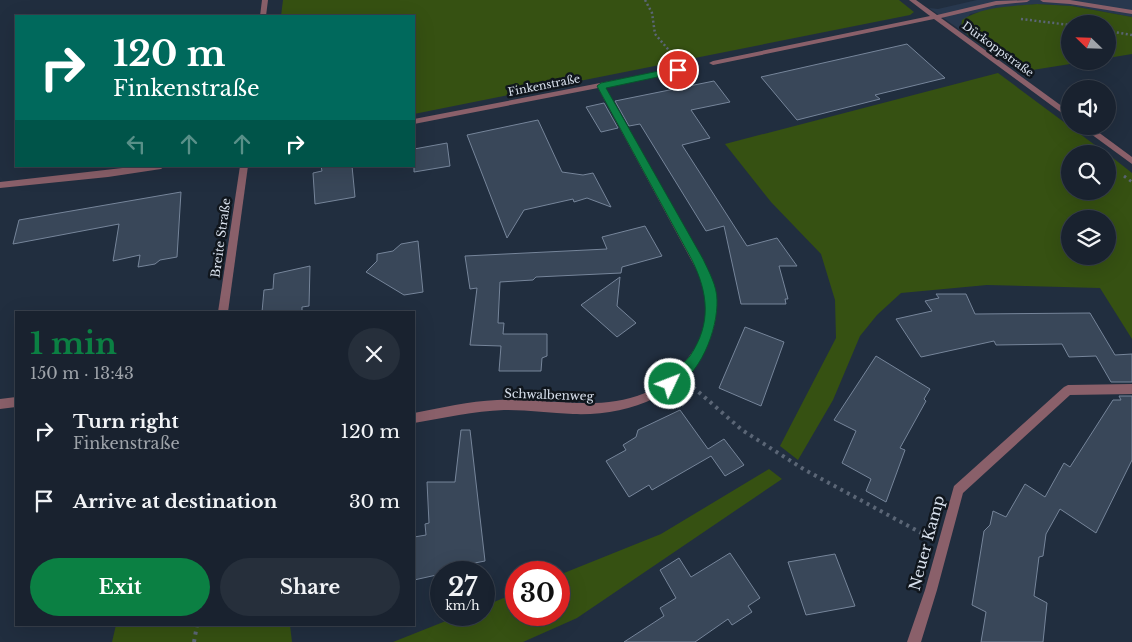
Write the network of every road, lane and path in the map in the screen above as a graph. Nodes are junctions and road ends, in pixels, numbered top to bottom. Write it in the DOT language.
graph roads {
  1 [pos="265,0"];
  2 [pos="645,0"];
  3 [pos="912,0"];
  4 [pos="1027,0"];
  5 [pos="1043,0"];
  6 [pos="1132,12"];
  7 [pos="263,15"];
  8 [pos="936,17"];
  9 [pos="1116,33"];
  10 [pos="1132,36"];
  11 [pos="675,57"];
  12 [pos="713,63"];
  13 [pos="678,70"];
  14 [pos="601,86"];
  15 [pos="1061,109"];
  16 [pos="415,122"];
  17 [pos="1096,135"];
  18 [pos="1132,161"];
  19 [pos="154,167"];
  20 [pos="244,167"];
  21 [pos="0,184"];
  22 [pos="223,311"];
  23 [pos="680,376"];
  24 [pos="1132,389"];
  25 [pos="15,402"];
  26 [pos="0,404"];
  27 [pos="415,418"];
  28 [pos="943,545"];
  29 [pos="197,626"];
  30 [pos="194,642"];
  31 [pos="914,642"];
  1 -- 7 [label="street"];
  2 -- 11 [label="path"];
  3 -- 8 [label="street, Dürkoppstraße"];
  4 -- 8 [label="street"];
  5 -- 6 [label="street"];
  8 -- 12 [label="street"];
  8 -- 15 [label="street, Dürkoppstraße"];
  9 -- 10 [label="path"];
  13 -- 14 [label="street, Finkenstraße"];
  14 -- 16 [label="street, Finkenstraße"];
  14 -- 23 [label="street, Schwalbenweg"];
  17 -- 18 [label="street"];
  19 -- 21 [label="street"];
  20 -- 22 [label="street, Breite Straße"];
  23 -- 27 [label="street, Schwalbenweg"];
  23 -- 28 [label="path"];
  24 -- 28 [label="street, Neuer Kamp"];
  25 -- 26 [label="street"];
  28 -- 31 [label="street, Neuer Kamp"];
  29 -- 30 [label="path"];
}
